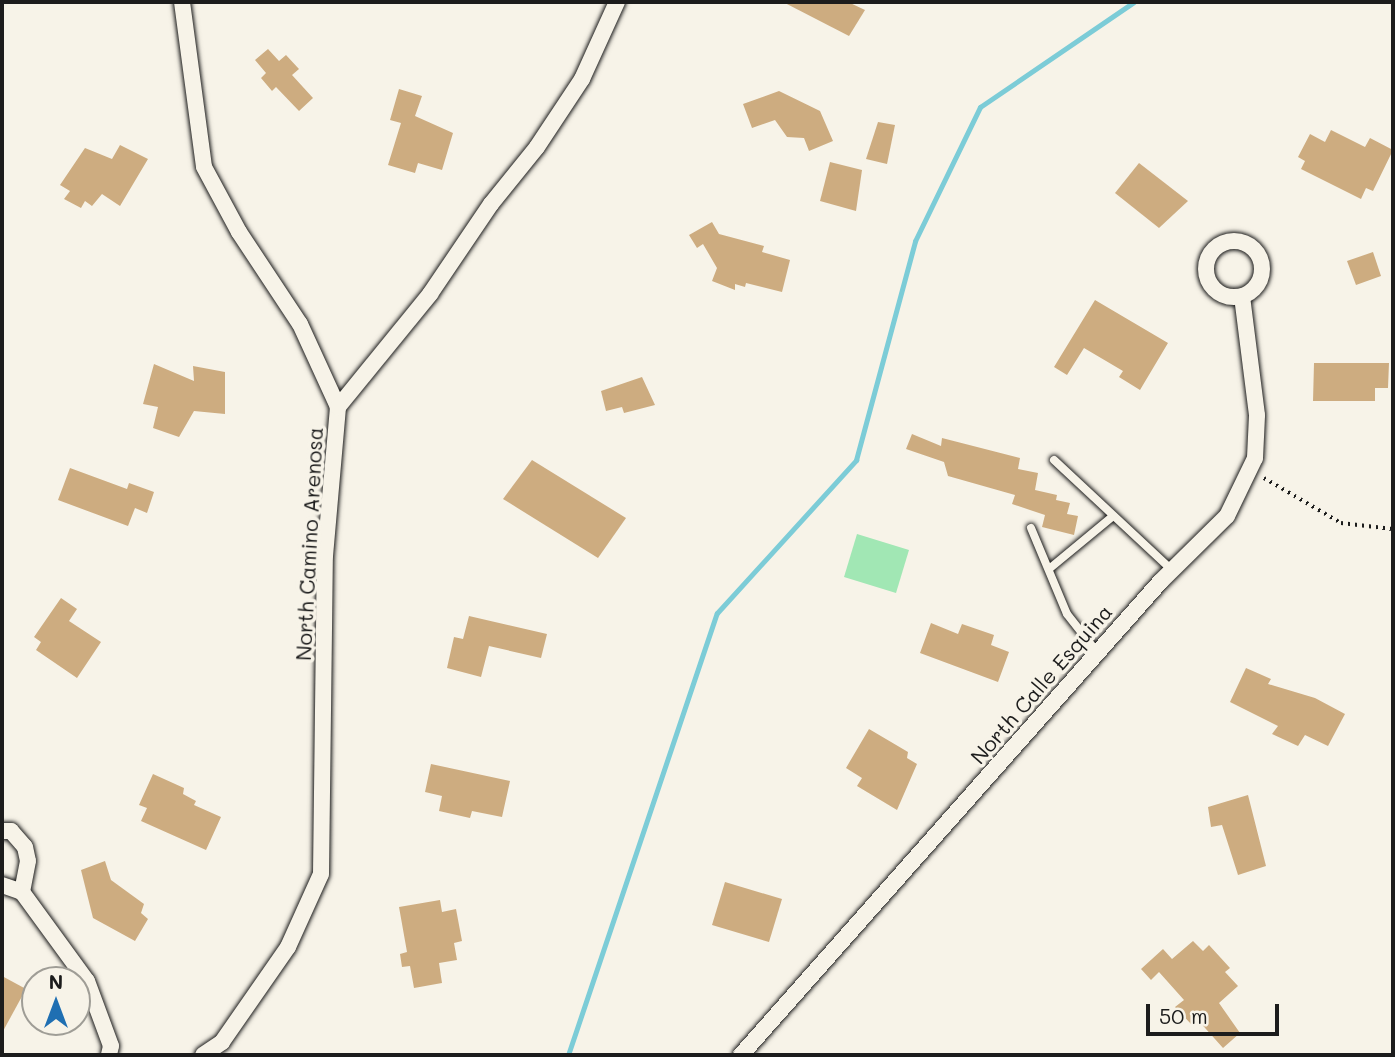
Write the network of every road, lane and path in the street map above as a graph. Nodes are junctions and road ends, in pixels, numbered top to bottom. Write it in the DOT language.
graph roads {
  1 [pos="183,2"];
  2 [pos="617,2"];
  3 [pos="1241,296"];
  4 [pos="338,407"];
  5 [pos="1054,460"];
  6 [pos="1249,470"];
  7 [pos="1113,516"];
  8 [pos="1031,528"];
  9 [pos="1393,529"];
  10 [pos="1049,569"];
  11 [pos="1171,570"];
  12 [pos="1097,653"];
  13 [pos="2,831"];
  14 [pos="2,885"];
  15 [pos="22,892"];
  16 [pos="109,1055"];
  17 [pos="203,1055"];
  18 [pos="741,1055"];
  1 -- 4 [label="street"];
  2 -- 4 [label="street, North Camino Arenosa"];
  3 -- 6 [label="street, North Calle Esquina"];
  4 -- 17 [label="street, North Camino Arenosa"];
  5 -- 7 [label="lane"];
  6 -- 9 [label="path"];
  6 -- 11 [label="street, North Calle Esquina"];
  7 -- 10 [label="lane"];
  7 -- 11 [label="lane"];
  8 -- 10 [label="lane"];
  10 -- 12 [label="lane"];
  11 -- 12 [label="street, North Calle Esquina"];
  12 -- 18 [label="street, North Calle Esquina"];
  13 -- 15 [label="street"];
  14 -- 15 [label="street"];
  15 -- 16 [label="street"];
}
